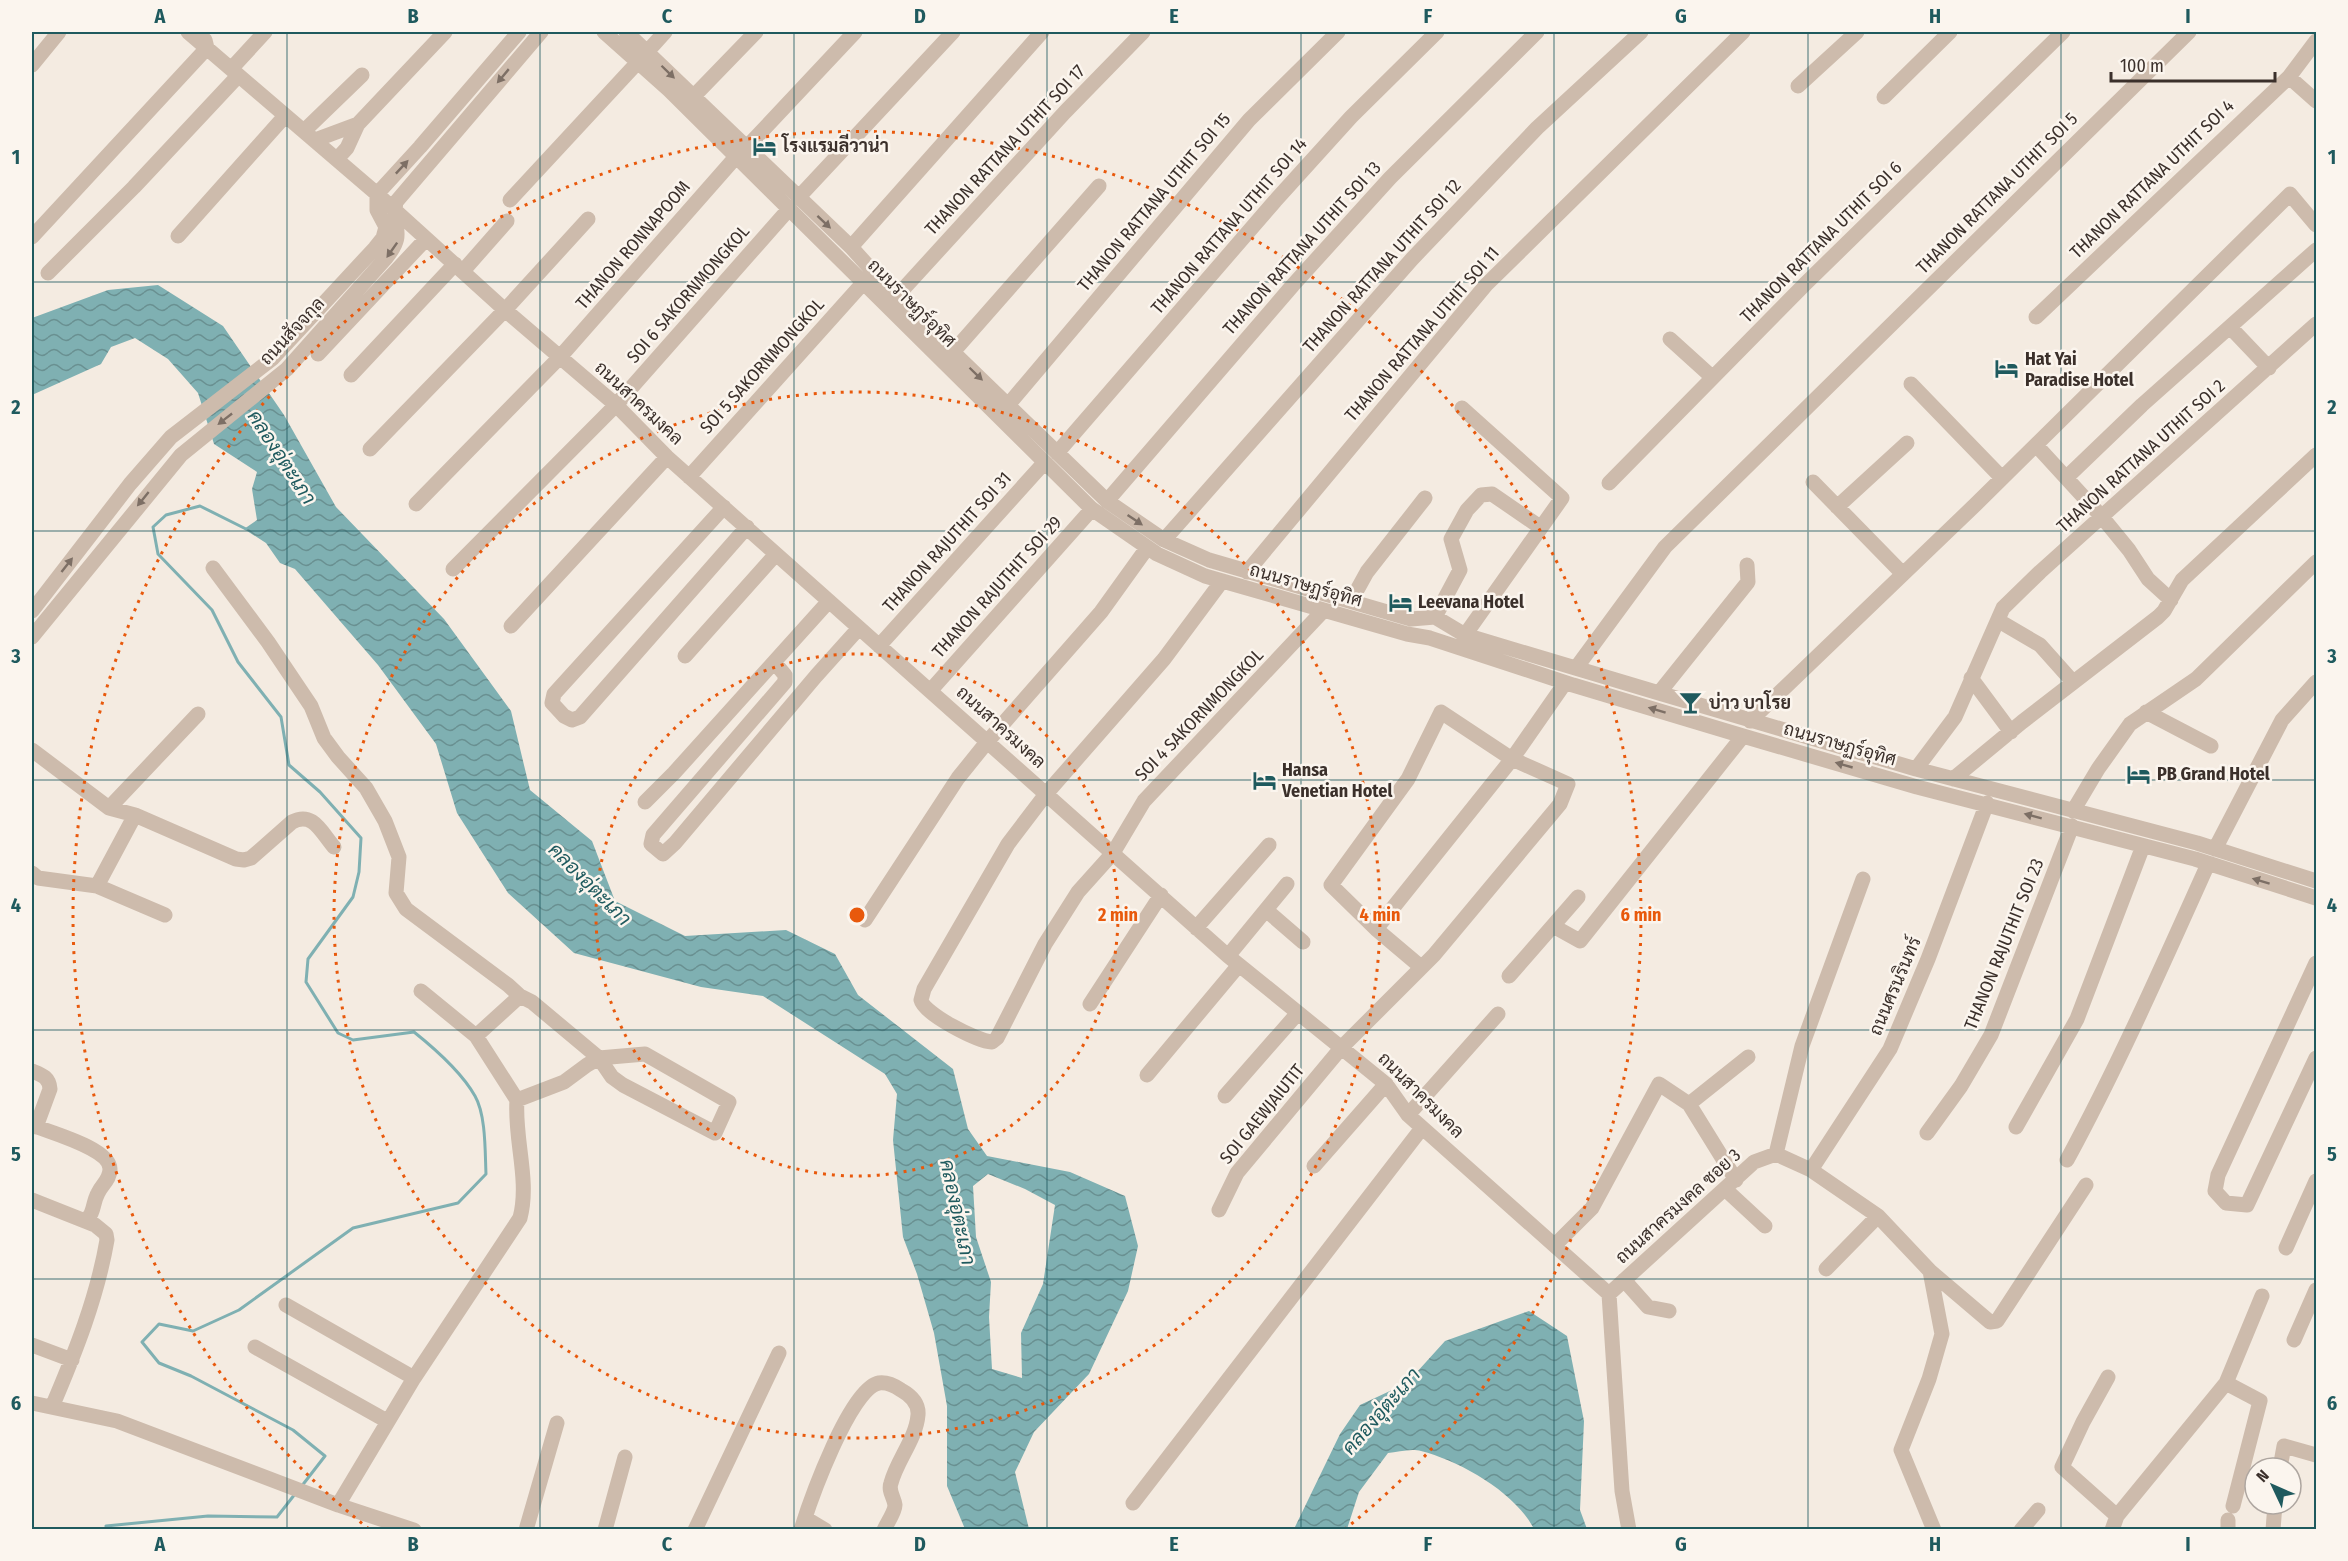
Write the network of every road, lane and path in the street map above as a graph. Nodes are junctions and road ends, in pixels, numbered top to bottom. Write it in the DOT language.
graph roads {
  1 [pos="59,32"];
  2 [pos="188,32"];
  3 [pos="203,32"];
  4 [pos="265,32"];
  5 [pos="445,32"];
  6 [pos="519,32"];
  7 [pos="541,32"];
  8 [pos="604,32"];
  9 [pos="626,32"];
  10 [pos="665,32"];
  11 [pos="756,32"];
  12 [pos="855,32"];
  13 [pos="953,32"];
  14 [pos="1042,32"];
  15 [pos="1143,32"];
  16 [pos="1338,32"];
  17 [pos="1437,32"];
  18 [pos="1537,32"];
  19 [pos="1641,32"];
  20 [pos="1743,32"];
  21 [pos="1857,32"];
  22 [pos="1950,32"];
  23 [pos="2063,32"];
  24 [pos="2189,32"];
  25 [pos="2316,41"];
  26 [pos="207,48"];
  27 [pos="642,57"];
  28 [pos="32,65"];
  29 [pos="234,72"];
  30 [pos="362,75"];
  31 [pos="2289,76"];
  32 [pos="1798,86"];
  33 [pos="693,97"];
  34 [pos="1884,97"];
  35 [pos="2316,101"];
  36 [pos="285,116"];
  37 [pos="358,124"];
  38 [pos="309,136"];
  39 [pos="741,153"];
  40 [pos="337,159"];
  41 [pos="1099,186"];
  42 [pos="378,194"];
  43 [pos="510,200"];
  44 [pos="793,203"];
  45 [pos="394,211"];
  46 [pos="588,219"];
  47 [pos="507,221"];
  48 [pos="2316,225"];
  49 [pos="178,236"];
  50 [pos="32,237"];
  51 [pos="426,239"];
  52 [pos="851,248"];
  53 [pos="2316,250"];
  54 [pos="459,268"];
  55 [pos="48,273"];
  56 [pos="864,282"];
  57 [pos="896,297"];
  58 [pos="505,310"];
  59 [pos="2036,318"];
  60 [pos="2316,324"];
  61 [pos="2230,327"];
  62 [pos="926,335"];
  63 [pos="1670,339"];
  64 [pos="953,352"];
  65 [pos="318,354"];
  66 [pos="560,357"];
  67 [pos="2269,368"];
  68 [pos="351,375"];
  69 [pos="1712,377"];
  70 [pos="1911,384"];
  71 [pos="616,405"];
  72 [pos="1008,405"];
  73 [pos="1462,408"];
  74 [pos="1907,443"];
  75 [pos="2036,445"];
  76 [pos="370,449"];
  77 [pos="1057,453"];
  78 [pos="2316,455"];
  79 [pos="667,457"];
  80 [pos="1044,464"];
  81 [pos="689,477"];
  82 [pos="2067,477"];
  83 [pos="2002,478"];
  84 [pos="1813,482"];
  85 [pos="1609,483"];
  86 [pos="1425,498"];
  87 [pos="1107,501"];
  88 [pos="416,504"];
  89 [pos="724,507"];
  90 [pos="1837,507"];
  91 [pos="1092,509"];
  92 [pos="2102,517"];
  93 [pos="747,527"];
  94 [pos="1540,527"];
  95 [pos="1164,540"];
  96 [pos="1147,548"];
  97 [pos="776,554"];
  98 [pos="2316,562"];
  99 [pos="1747,565"];
  100 [pos="213,568"];
  101 [pos="453,569"];
  102 [pos="1247,572"];
  103 [pos="1903,574"];
  104 [pos="1222,581"];
  105 [pos="2171,600"];
  106 [pos="829,601"];
  107 [pos="1351,601"];
  108 [pos="32,611"];
  109 [pos="1323,611"];
  110 [pos="1435,618"];
  111 [pos="1411,619"];
  112 [pos="1999,621"];
  113 [pos="511,626"];
  114 [pos="860,628"];
  115 [pos="1407,634"];
  116 [pos="1465,635"];
  117 [pos="32,637"];
  118 [pos="879,646"];
  119 [pos="685,656"];
  120 [pos="774,662"];
  121 [pos="1576,668"];
  122 [pos="1971,678"];
  123 [pos="1565,682"];
  124 [pos="2073,682"];
  125 [pos="2316,682"];
  126 [pos="931,690"];
  127 [pos="1659,693"];
  128 [pos="2146,712"];
  129 [pos="198,714"];
  130 [pos="1750,721"];
  131 [pos="2011,732"];
  132 [pos="1743,736"];
  133 [pos="987,742"];
  134 [pos="2211,746"];
  135 [pos="32,750"];
  136 [pos="1512,759"];
  137 [pos="1916,769"];
  138 [pos="1953,779"];
  139 [pos="1046,794"];
  140 [pos="645,802"];
  141 [pos="1987,804"];
  142 [pos="109,808"];
  143 [pos="135,815"];
  144 [pos="2073,819"];
  145 [pos="1269,844"];
  146 [pos="2143,846"];
  147 [pos="334,847"];
  148 [pos="2216,849"];
  149 [pos="1113,853"];
  150 [pos="2208,864"];
  151 [pos="2288,872"];
  152 [pos="32,873"];
  153 [pos="1863,879"];
  154 [pos="2316,881"];
  155 [pos="1287,884"];
  156 [pos="97,886"];
  157 [pos="2284,888"];
  158 [pos="1161,896"];
  159 [pos="1578,897"];
  160 [pos="2316,898"];
  161 [pos="1266,910"];
  162 [pos="165,915"];
  163 [pos="865,920"];
  164 [pos="1553,926"];
  165 [pos="1196,927"];
  166 [pos="1376,929"];
  167 [pos="1303,942"];
  168 [pos="1234,960"];
  169 [pos="2316,963"];
  170 [pos="1421,967"];
  171 [pos="1509,976"];
  172 [pos="421,990"];
  173 [pos="520,996"];
  174 [pos="1090,1004"];
  175 [pos="1298,1014"];
  176 [pos="1498,1014"];
  177 [pos="476,1036"];
  178 [pos="1342,1047"];
  179 [pos="1748,1057"];
  180 [pos="2316,1058"];
  181 [pos="599,1059"];
  182 [pos="32,1071"];
  183 [pos="1147,1075"];
  184 [pos="1386,1084"];
  185 [pos="1225,1096"];
  186 [pos="517,1100"];
  187 [pos="1689,1104"];
  188 [pos="1408,1115"];
  189 [pos="34,1126"];
  190 [pos="1422,1128"];
  191 [pos="2016,1128"];
  192 [pos="1927,1133"];
  193 [pos="1776,1154"];
  194 [pos="2067,1160"];
  195 [pos="1314,1166"];
  196 [pos="1811,1170"];
  197 [pos="2316,1181"];
  198 [pos="1730,1184"];
  199 [pos="2086,1185"];
  200 [pos="32,1200"];
  201 [pos="1218,1210"];
  202 [pos="1878,1216"];
  203 [pos="85,1221"];
  204 [pos="1765,1226"];
  205 [pos="1554,1245"];
  206 [pos="2286,1248"];
  207 [pos="1826,1269"];
  208 [pos="1930,1271"];
  209 [pos="1624,1280"];
  210 [pos="2316,1290"];
  211 [pos="1609,1294"];
  212 [pos="2262,1296"];
  213 [pos="286,1305"];
  214 [pos="1670,1311"];
  215 [pos="2294,1340"];
  216 [pos="32,1345"];
  217 [pos="255,1347"];
  218 [pos="779,1353"];
  219 [pos="72,1360"];
  220 [pos="2108,1377"];
  221 [pos="414,1378"];
  222 [pos="2226,1383"];
  223 [pos="32,1403"];
  224 [pos="52,1407"];
  225 [pos="387,1421"];
  226 [pos="557,1423"];
  227 [pos="2313,1454"];
  228 [pos="2282,1456"];
  229 [pos="625,1457"];
  230 [pos="1133,1503"];
  231 [pos="338,1505"];
  232 [pos="2038,1510"];
  233 [pos="2229,1519"];
  234 [pos="2115,1523"];
  235 [pos="803,1524"];
  236 [pos="414,1530"];
  237 [pos="526,1530"];
  238 [pos="604,1530"];
  239 [pos="695,1530"];
  240 [pos="825,1530"];
  241 [pos="884,1530"];
  242 [pos="1629,1530"];
  243 [pos="1934,1530"];
  244 [pos="2021,1530"];
  1 -- 28 [label="street"];
  2 -- 26 [label="street, ถนนสาครมงคล"];
  3 -- 26 [label="street"];
  4 -- 29 [label="street"];
  5 -- 37 [label="street"];
  42 -- 6 [label="street, one-way"];
  7 -- 45 [label="street, one-way"];
  8 -- 27 [label="street, ถนนราษฏร์อุทิศ"];
  9 -- 27 [label="street, ถนนราษฏร์อุทิศ"];
  10 -- 27 [label="street"];
  11 -- 33 [label="street"];
  12 -- 39 [label="street, THANON RONNAPOOM"];
  13 -- 44 [label="street, SOI 6 SAKORNMONGKOL"];
  14 -- 52 [label="street"];
  15 -- 57 [label="street, THANON RATTANA UTHIT SOI 17"];
  16 -- 72 [label="street, THANON RATTANA UTHIT SOI 15"];
  17 -- 77 [label="street, THANON RATTANA UTHIT SOI 14"];
  18 -- 87 [label="street, THANON RATTANA UTHIT SOI 13"];
  19 -- 95 [label="street, THANON RATTANA UTHIT SOI 12"];
  20 -- 102 [label="street, THANON RATTANA UTHIT SOI 11"];
  21 -- 32 [label="street"];
  22 -- 34 [label="street"];
  23 -- 69 [label="street, THANON RATTANA UTHIT SOI 6"];
  24 -- 121 [label="street, THANON RATTANA UTHIT SOI 5"];
  25 -- 31 [label="street, THANON RATTANA UTHIT SOI 4"];
  26 -- 29 [label="street, ถนนสาครมงคล"];
  26 -- 50 [label="street"];
  27 -- 33 [label="street, ถนนราษฏร์อุทิศ, one-way"];
  27 -- 39 [label="street, ถนนราษฏร์อุทิศ"];
  27 -- 43 [label="street"];
  29 -- 36 [label="street, ถนนสาครมงคล"];
  29 -- 55 [label="street"];
  30 -- 38 [label="street"];
  31 -- 35 [label="street"];
  31 -- 59 [label="street, THANON RATTANA UTHIT SOI 4"];
  33 -- 39 [label="street, ถนนราษฏร์อุทิศ"];
  36 -- 38 [label="street, ถนนสาครมงคล"];
  36 -- 49 [label="street"];
  37 -- 38 [label="street"];
  37 -- 40 [label="street"];
  38 -- 40 [label="street, ถนนสาครมงคล"];
  39 -- 44 [label="street, ถนนราษฏร์อุทิศ"];
  39 -- 66 [label="street, THANON RONNAPOOM"];
  40 -- 42 [label="street, ถนนสาครมงคล"];
  41 -- 64 [label="street"];
  42 -- 45 [label="street, ถนนสาครมงคล"];
  108 -- 42 [label="street, ถนนสัจจกุล, one-way"];
  44 -- 52 [label="street, ถนนราษฏร์อุทิศ, one-way"];
  44 -- 56 [label="street, ถนนราษฏร์อุทิศ"];
  44 -- 71 [label="street, SOI 6 SAKORNMONGKOL"];
  45 -- 51 [label="street, ถนนสาครมงคล"];
  45 -- 117 [label="street, ถนนสัจจกุล, one-way"];
  46 -- 58 [label="street"];
  47 -- 54 [label="street"];
  48 -- 75 [label="street"];
  51 -- 54 [label="street, ถนนสาครมงคล"];
  51 -- 65 [label="street"];
  52 -- 57 [label="street, ถนนราษฏร์อุทิศ"];
  53 -- 61 [label="street"];
  54 -- 58 [label="street, ถนนสาครมงคล"];
  54 -- 68 [label="street"];
  56 -- 62 [label="street, ถนนราษฏร์อุทิศ"];
  56 -- 81 [label="street, SOI 5 SAKORNMONGKOL"];
  57 -- 62 [label="street, ถนนราษฏร์อุทิศ"];
  58 -- 66 [label="street, ถนนสาครมงคล"];
  58 -- 76 [label="street"];
  60 -- 67 [label="street, THANON RATTANA UTHIT SOI 2"];
  61 -- 67 [label="street"];
  61 -- 82 [label="street"];
  62 -- 64 [label="street, ถนนราษฏร์อุทิศ"];
  62 -- 80 [label="street, ถนนราษฏร์อุทิศ"];
  63 -- 69 [label="street"];
  64 -- 72 [label="street, ถนนราษฏร์อุทิศ, one-way"];
  66 -- 71 [label="street, ถนนสาครมงคล"];
  66 -- 88 [label="street, THANON RONNAPOOM"];
  67 -- 92 [label="street, THANON RATTANA UTHIT SOI 2"];
  69 -- 85 [label="street, THANON RATTANA UTHIT SOI 6"];
  70 -- 83 [label="street"];
  71 -- 79 [label="street, ถนนสาครมงคล"];
  71 -- 101 [label="street, SOI 6 SAKORNMONGKOL"];
  72 -- 77 [label="street, ถนนราษฏร์อุทิศ"];
  73 -- 94 [label="street"];
  74 -- 90 [label="street"];
  75 -- 82 [label="street"];
  75 -- 83 [label="street"];
  77 -- 87 [label="street, ถนนราษฏร์อุทิศ"];
  78 -- 105 [label="street"];
  79 -- 81 [label="street, ถนนสาครมงคล"];
  79 -- 113 [label="street"];
  80 -- 91 [label="street, ถนนราษฏร์อุทิศ"];
  80 -- 118 [label="street, THANON RAJUTHIT SOI 31"];
  81 -- 89 [label="street, ถนนสาครมงคล"];
  82 -- 92 [label="street"];
  83 -- 103 [label="street"];
  84 -- 90 [label="street"];
  86 -- 107 [label="street"];
  87 -- 95 [label="street, ถนนราษฏร์อุทิศ, one-way"];
  89 -- 93 [label="street, ถนนสาครมงคล"];
  89 -- 93 [label="street"];
  90 -- 103 [label="street"];
  91 -- 96 [label="street, ถนนราษฏร์อุทิศ"];
  91 -- 126 [label="street, THANON RAJUTHIT SOI 29"];
  92 -- 105 [label="street"];
  92 -- 112 [label="street, THANON RATTANA UTHIT SOI 2"];
  93 -- 97 [label="street, ถนนสาครมงคล"];
  94 -- 110 [label="street"];
  94 -- 116 [label="street"];
  95 -- 102 [label="street, ถนนราษฏร์อุทิศ"];
  96 -- 104 [label="street, ถนนราษฏร์อุทิศ"];
  96 -- 133 [label="street"];
  97 -- 106 [label="street, ถนนสาครมงคล"];
  97 -- 119 [label="street"];
  98 -- 128 [label="street, THANON RAJUTHIT SOI 23"];
  99 -- 127 [label="street"];
  100 -- 173 [label="street"];
  102 -- 107 [label="street, ถนนราษฏร์อุทิศ"];
  103 -- 130 [label="street"];
  104 -- 109 [label="street, ถนนราษฏร์อุทิศ"];
  104 -- 139 [label="street"];
  105 -- 124 [label="street"];
  106 -- 114 [label="street, ถนนสาครมงคล"];
  106 -- 120 [label="street"];
  107 -- 111 [label="street, ถนนราษฏร์อุทิศ"];
  109 -- 115 [label="street, ถนนราษฏร์อุทิศ"];
  109 -- 149 [label="street, SOI 4 SAKORNMONGKOL"];
  110 -- 111 [label="street, ถนนราษฏร์อุทิศ"];
  110 -- 116 [label="street, ถนนราษฏร์อุทิศ"];
  111 -- 115 [label="street"];
  112 -- 122 [label="street, THANON RATTANA UTHIT SOI 2"];
  112 -- 124 [label="street"];
  114 -- 118 [label="street, ถนนสาครมงคล"];
  114 -- 120 [label="street"];
  115 -- 123 [label="street, ถนนราษฏร์อุทิศ"];
  116 -- 121 [label="street, ถนนราษฏร์อุทิศ"];
  118 -- 126 [label="street, ถนนสาครมงคล"];
  120 -- 140 [label="street"];
  121 -- 127 [label="street, ถนนราษฏร์อุทิศ"];
  122 -- 131 [label="street"];
  122 -- 137 [label="street, THANON RATTANA UTHIT SOI 2"];
  132 -- 123 [label="street, ถนนราษฏร์อุทิศ, one-way"];
  123 -- 136 [label="street"];
  124 -- 131 [label="street"];
  125 -- 148 [label="street"];
  126 -- 133 [label="street, ถนนสาครมงคล"];
  127 -- 130 [label="street, ถนนราษฏร์อุทิศ"];
  128 -- 134 [label="street"];
  128 -- 144 [label="street, THANON RAJUTHIT SOI 23"];
  129 -- 142 [label="street"];
  130 -- 137 [label="street, ถนนราษฏร์อุทิศ"];
  131 -- 138 [label="street"];
  141 -- 132 [label="street, ถนนราษฏร์อุทิศ, one-way"];
  132 -- 164 [label="street"];
  133 -- 139 [label="street, ถนนสาครมงคล"];
  133 -- 163 [label="street"];
  135 -- 142 [label="street"];
  136 -- 166 [label="street"];
  136 -- 166 [label="street"];
  136 -- 170 [label="street, SOI GAEWJAIUTIT"];
  137 -- 138 [label="street, ถนนราษฏร์อุทิศ"];
  138 -- 144 [label="street, ถนนราษฏร์อุทิศ"];
  139 -- 149 [label="street, ถนนสาครมงคล"];
  139 -- 149 [label="street, SOI 4 SAKORNMONGKOL"];
  144 -- 141 [label="street, ถนนราษฏร์อุทิศ, one-way"];
  141 -- 196 [label="street, ถนนศรนรินทร์"];
  142 -- 143 [label="street"];
  143 -- 147 [label="street"];
  143 -- 156 [label="street"];
  144 -- 146 [label="street, ถนนราษฏร์อุทิศ"];
  144 -- 148 [label="street, ถนนราษฏร์อุทิศ"];
  144 -- 192 [label="street, THANON RAJUTHIT SOI 23"];
  145 -- 165 [label="street"];
  146 -- 150 [label="street, ถนนราษฏร์อุทิศ"];
  146 -- 191 [label="street"];
  148 -- 151 [label="street, ถนนราษฏร์อุทิศ"];
  149 -- 158 [label="street, ถนนสาครมงคล"];
  157 -- 150 [label="street, ถนนราษฏร์อุทิศ, one-way"];
  150 -- 194 [label="street"];
  151 -- 154 [label="street, ถนนราษฏร์อุทิศ"];
  151 -- 157 [label="street"];
  152 -- 156 [label="street"];
  153 -- 193 [label="street"];
  155 -- 161 [label="street"];
  156 -- 162 [label="street"];
  157 -- 160 [label="street, ถนนราษฏร์อุทิศ"];
  158 -- 165 [label="street, ถนนสาครมงคล"];
  158 -- 174 [label="street"];
  159 -- 164 [label="street"];
  161 -- 167 [label="street"];
  161 -- 168 [label="street"];
  164 -- 171 [label="street"];
  165 -- 168 [label="street, ถนนสาครมงคล"];
  166 -- 170 [label="street"];
  168 -- 175 [label="street, ถนนสาครมงคล"];
  168 -- 183 [label="street"];
  169 -- 180 [label="street"];
  170 -- 178 [label="street, SOI GAEWJAIUTIT"];
  172 -- 177 [label="street"];
  173 -- 177 [label="street"];
  173 -- 181 [label="street"];
  175 -- 178 [label="street, ถนนสาครมงคล"];
  175 -- 185 [label="street"];
  176 -- 188 [label="street"];
  177 -- 186 [label="street"];
  178 -- 184 [label="street, ถนนสาครมงคล"];
  178 -- 201 [label="street, SOI GAEWJAIUTIT"];
  179 -- 187 [label="street"];
  181 -- 181 [label="street"];
  181 -- 186 [label="street"];
  182 -- 189 [label="street"];
  184 -- 188 [label="street, ถนนสาครมงคล"];
  184 -- 195 [label="street"];
  186 -- 221 [label="street"];
  187 -- 198 [label="street"];
  187 -- 205 [label="street"];
  188 -- 190 [label="street, ถนนสาครมงคล"];
  189 -- 203 [label="street"];
  190 -- 205 [label="street, ถนนสาครมงคล"];
  190 -- 230 [label="street"];
  193 -- 196 [label="street"];
  193 -- 198 [label="street, ถนนสาครมงคล ซอย 3"];
  196 -- 202 [label="street"];
  197 -- 206 [label="street"];
  198 -- 204 [label="street"];
  198 -- 209 [label="street, ถนนสาครมงคล ซอย 3"];
  199 -- 208 [label="street"];
  200 -- 203 [label="street"];
  202 -- 207 [label="street"];
  202 -- 208 [label="street"];
  203 -- 219 [label="street"];
  205 -- 211 [label="street, ถนนสาครมงคล"];
  208 -- 243 [label="street"];
  209 -- 211 [label="street, ถนนสาครมงคล ซอย 3"];
  209 -- 214 [label="street"];
  210 -- 215 [label="street"];
  211 -- 242 [label="street"];
  212 -- 222 [label="street"];
  213 -- 221 [label="street"];
  216 -- 219 [label="street"];
  217 -- 225 [label="street"];
  218 -- 239 [label="street"];
  219 -- 224 [label="street"];
  220 -- 234 [label="street"];
  221 -- 225 [label="street"];
  222 -- 233 [label="street"];
  222 -- 234 [label="street"];
  223 -- 224 [label="street"];
  224 -- 231 [label="street"];
  225 -- 231 [label="street"];
  226 -- 237 [label="street"];
  227 -- 228 [label="street"];
  229 -- 238 [label="street"];
  231 -- 236 [label="street"];
  232 -- 244 [label="street"];
  235 -- 240 [label="street"];
  235 -- 241 [label="street"];
}
